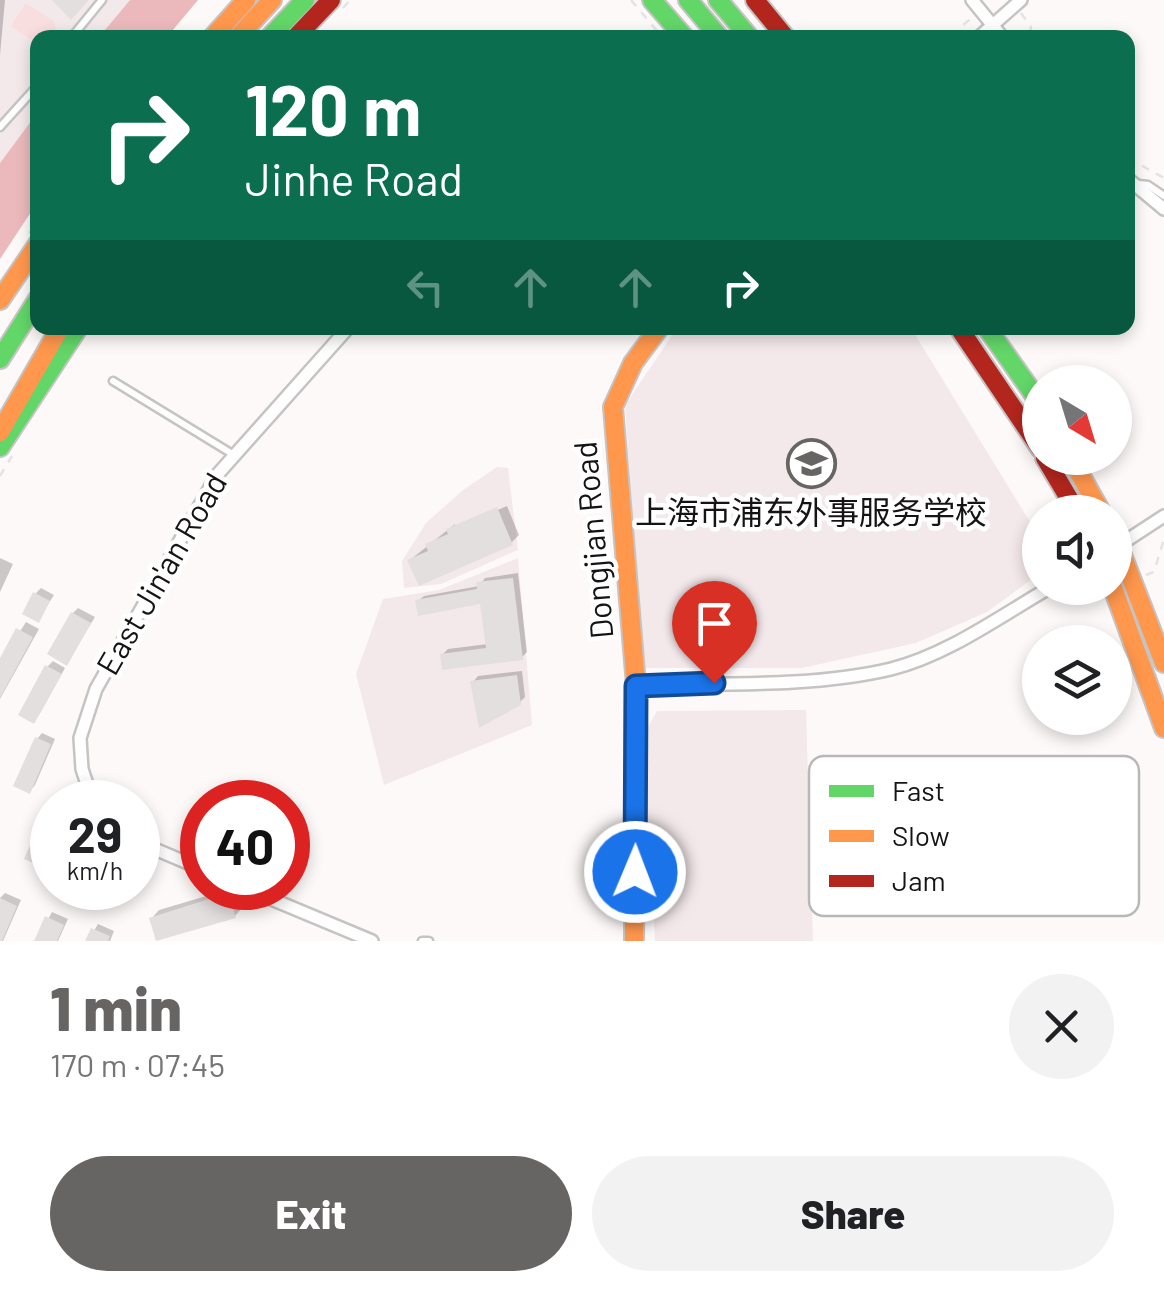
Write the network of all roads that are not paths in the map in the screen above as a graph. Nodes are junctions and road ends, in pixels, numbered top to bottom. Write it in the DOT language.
graph roads {
  1 [pos="102,0"];
  2 [pos="246,0"];
  3 [pos="272,0"];
  4 [pos="305,0"];
  5 [pos="331,0"];
  6 [pos="652,0"];
  7 [pos="718,0"];
  8 [pos="755,0"];
  9 [pos="972,0"];
  10 [pos="1018,2"];
  11 [pos="692,4"];
  12 [pos="992,25"];
  13 [pos="78,30"];
  14 [pos="219,30"];
  15 [pos="244,30"];
  16 [pos="277,30"];
  17 [pos="303,30"];
  18 [pos="678,30"];
  19 [pos="713,30"];
  20 [pos="743,30"];
  21 [pos="779,30"];
  22 [pos="987,30"];
  23 [pos="997,30"];
  24 [pos="30,94"];
  25 [pos="0,127"];
  26 [pos="1135,182"];
  27 [pos="1135,185"];
  28 [pos="1164,196"];
  29 [pos="1164,209"];
  30 [pos="30,256"];
  31 [pos="30,296"];
  32 [pos="0,300"];
  33 [pos="30,312"];
  34 [pos="0,332"];
  35 [pos="42,335"];
  36 [pos="56,335"];
  37 [pos="73,335"];
  38 [pos="342,335"];
  39 [pos="654,335"];
  40 [pos="964,335"];
  41 [pos="992,335"];
  42 [pos="0,359"];
  43 [pos="1022,378"];
  44 [pos="113,380"];
  45 [pos="0,400"];
  46 [pos="1022,421"];
  47 [pos="0,432"];
  48 [pos="0,447"];
  49 [pos="234,455"];
  50 [pos="1164,516"];
  51 [pos="1132,534"];
  52 [pos="1132,583"];
  53 [pos="1022,604"];
  54 [pos="1119,605"];
  55 [pos="1164,663"];
  56 [pos="636,686"];
  57 [pos="1164,728"];
  58 [pos="86,780"];
  59 [pos="298,910"];
  60 [pos="372,941"];
  61 [pos="634,941"];
  1 -- 13 [label="lane"];
  2 -- 14 [label="main road"];
  3 -- 15 [label="main road"];
  4 -- 16 [label="main road"];
  5 -- 17 [label="main road"];
  6 -- 18 [label="main road"];
  7 -- 20 [label="main road"];
  8 -- 21 [label="main road"];
  9 -- 12 [label="street"];
  10 -- 12 [label="street"];
  11 -- 19 [label="main road"];
  12 -- 22 [label="street"];
  12 -- 23 [label="street"];
  24 -- 25 [label="lane"];
  26 -- 28 [label="lane"];
  27 -- 29 [label="street"];
  30 -- 32 [label="main road"];
  31 -- 34 [label="main road"];
  33 -- 42 [label="main road"];
  35 -- 45 [label="main road"];
  36 -- 47 [label="main road"];
  37 -- 48 [label="main road"];
  38 -- 49 [label="street, East Jin'an Road"];
  39 -- 56 [label="main road, Dongjian Road"];
  40 -- 46 [label="main road"];
  41 -- 43 [label="main road"];
  44 -- 49 [label="lane"];
  49 -- 58 [label="street, East Jin'an Road"];
  50 -- 51 [label="street"];
  52 -- 55 [label="main road"];
  53 -- 56 [label="street"];
  54 -- 57 [label="main road"];
  56 -- 61 [label="main road, Dongjian Road"];
  59 -- 60 [label="street"];
}
